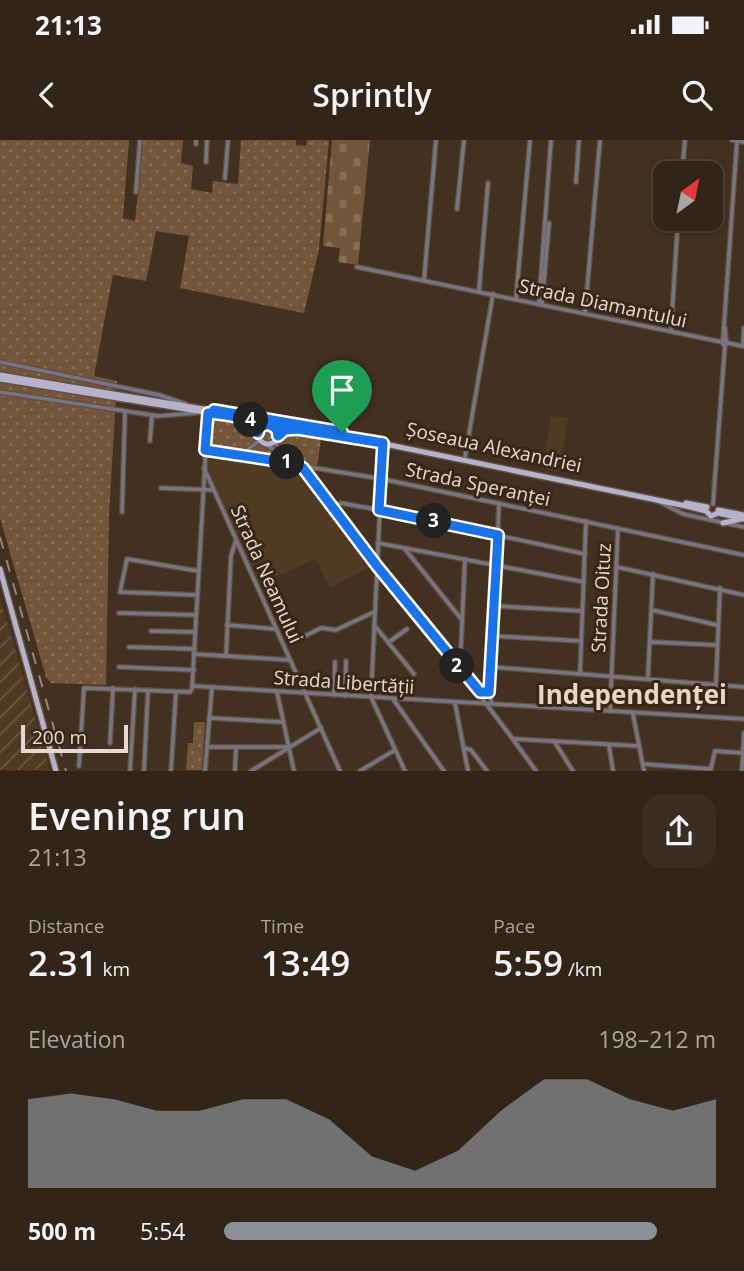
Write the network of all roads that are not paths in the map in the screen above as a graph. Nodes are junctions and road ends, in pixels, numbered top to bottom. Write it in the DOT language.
graph roads {
  1 [pos="140,140"];
  2 [pos="208,140"];
  3 [pos="228,140"];
  4 [pos="436,140"];
  5 [pos="464,140"];
  6 [pos="530,140"];
  7 [pos="551,140"];
  8 [pos="579,140"];
  9 [pos="600,140"];
  10 [pos="685,140"];
  11 [pos="738,141"];
  12 [pos="683,161"];
  13 [pos="206,162"];
  14 [pos="225,178"];
  15 [pos="576,182"];
  16 [pos="488,183"];
  17 [pos="136,192"];
  18 [pos="457,209"];
  19 [pos="549,223"];
  20 [pos="677,231"];
  21 [pos="357,267"];
  22 [pos="424,280"];
  23 [pos="479,291"];
  24 [pos="493,294"];
  25 [pos="516,299"];
  26 [pos="540,304"];
  27 [pos="585,313"];
  28 [pos="744,328"];
  29 [pos="671,331"];
  30 [pos="725,342"];
  31 [pos="743,346"];
  32 [pos="0,362"];
  33 [pos="0,377"];
  34 [pos="0,392"];
  35 [pos="188,405"];
  36 [pos="125,412"];
  37 [pos="209,412"];
  38 [pos="152,415"];
  39 [pos="266,424"];
  40 [pos="273,425"];
  41 [pos="342,432"];
  42 [pos="258,433"];
  43 [pos="277,439"];
  44 [pos="260,440"];
  45 [pos="150,441"];
  46 [pos="383,443"];
  47 [pos="266,444"];
  48 [pos="205,450"];
  49 [pos="241,455"];
  50 [pos="465,457"];
  51 [pos="297,464"];
  52 [pos="203,466"];
  53 [pos="382,479"];
  54 [pos="161,488"];
  55 [pos="214,489"];
  56 [pos="201,491"];
  57 [pos="656,500"];
  58 [pos="499,503"];
  59 [pos="332,507"];
  60 [pos="709,507"];
  61 [pos="379,510"];
  62 [pos="122,512"];
  63 [pos="718,512"];
  64 [pos="743,517"];
  65 [pos="586,521"];
  66 [pos="723,523"];
  67 [pos="744,527"];
  68 [pos="618,528"];
  69 [pos="498,535"];
  70 [pos="236,540"];
  71 [pos="378,543"];
  72 [pos="403,547"];
  73 [pos="585,554"];
  74 [pos="744,555"];
  75 [pos="465,559"];
  76 [pos="496,565"];
  77 [pos="377,566"];
  78 [pos="617,567"];
  79 [pos="198,571"];
  80 [pos="0,572"];
  81 [pos="653,574"];
  82 [pos="584,582"];
  83 [pos="720,588"];
  84 [pos="744,594"];
  85 [pos="197,596"];
  86 [pos="495,606"];
  87 [pos="652,610"];
  88 [pos="582,611"];
  89 [pos="119,612"];
  90 [pos="375,612"];
  91 [pos="196,615"];
  92 [pos="462,620"];
  93 [pos="227,625"];
  94 [pos="374,625"];
  95 [pos="717,625"];
  96 [pos="276,629"];
  97 [pos="407,629"];
  98 [pos="150,631"];
  99 [pos="195,632"];
  100 [pos="305,636"];
  101 [pos="494,636"];
  102 [pos="581,641"];
  103 [pos="389,642"];
  104 [pos="651,642"];
  105 [pos="716,645"];
  106 [pos="129,647"];
  107 [pos="195,652"];
  108 [pos="226,656"];
  109 [pos="291,660"];
  110 [pos="346,661"];
  111 [pos="335,662"];
  112 [pos="119,667"];
  113 [pos="492,667"];
  114 [pos="460,668"];
  115 [pos="194,670"];
  116 [pos="580,673"];
  117 [pos="414,674"];
  118 [pos="611,674"];
  119 [pos="648,677"];
  120 [pos="716,683"];
  121 [pos="212,687"];
  122 [pos="744,687"];
  123 [pos="113,688"];
  124 [pos="135,689"];
  125 [pos="192,689"];
  126 [pos="148,690"];
  127 [pos="491,690"];
  128 [pos="176,691"];
  129 [pos="277,692"];
  130 [pos="480,692"];
  131 [pos="306,694"];
  132 [pos="334,695"];
  133 [pos="345,696"];
  134 [pos="371,697"];
  135 [pos="393,699"];
  136 [pos="455,703"];
  137 [pos="491,705"];
  138 [pos="610,712"];
  139 [pos="633,714"];
  140 [pos="209,718"];
  141 [pos="744,719"];
  142 [pos="283,722"];
  143 [pos="321,728"];
  144 [pos="744,733"];
  145 [pos="514,739"];
  146 [pos="554,741"];
  147 [pos="110,743"];
  148 [pos="609,744"];
  149 [pos="639,746"];
  150 [pos="207,747"];
  151 [pos="289,747"];
  152 [pos="236,748"];
  153 [pos="464,748"];
  154 [pos="395,749"];
  155 [pos="743,753"];
  156 [pos="643,764"];
  157 [pos="79,766"];
  158 [pos="362,770"];
  159 [pos="711,770"];
  160 [pos="57,771"];
  161 [pos="130,771"];
  162 [pos="144,771"];
  163 [pos="171,771"];
  164 [pos="205,771"];
  165 [pos="235,771"];
  166 [pos="251,771"];
  167 [pos="293,771"];
  168 [pos="340,771"];
  169 [pos="405,771"];
  170 [pos="444,771"];
  171 [pos="468,771"];
  172 [pos="486,771"];
  173 [pos="536,771"];
  174 [pos="573,771"];
  175 [pos="613,771"];
  176 [pos="644,771"];
  177 [pos="741,771"];
  1 -- 17 [label="street"];
  2 -- 13 [label="street"];
  3 -- 14 [label="street"];
  4 -- 22 [label="street"];
  5 -- 18 [label="street"];
  6 -- 25 [label="street"];
  7 -- 26 [label="street"];
  8 -- 15 [label="street"];
  9 -- 27 [label="street"];
  10 -- 12 [label="street"];
  11 -- 30 [label="street"];
  16 -- 23 [label="street"];
  19 -- 26 [label="street"];
  20 -- 29 [label="street"];
  21 -- 22 [label="street, Strada Diamantului"];
  22 -- 23 [label="street, Strada Diamantului"];
  23 -- 24 [label="street, Strada Diamantului"];
  24 -- 25 [label="street, Strada Diamantului"];
  24 -- 50 [label="street"];
  25 -- 26 [label="street, Strada Diamantului"];
  26 -- 27 [label="street, Strada Diamantului"];
  27 -- 29 [label="street, Strada Diamantului"];
  28 -- 31 [label="street"];
  29 -- 30 [label="street, Strada Diamantului"];
  30 -- 31 [label="street, Strada Diamantului"];
  30 -- 60 [label="street"];
  32 -- 35 [label="street"];
  33 -- 35 [label="main road"];
  33 -- 37 [label="main road"];
  34 -- 36 [label="street"];
  35 -- 37 [label="main road"];
  36 -- 38 [label="street"];
  36 -- 62 [label="street"];
  37 -- 38 [label="street"];
  37 -- 39 [label="main road"];
  37 -- 41 [label="main road"];
  37 -- 42 [label="main road"];
  37 -- 48 [label="street"];
  38 -- 45 [label="street"];
  39 -- 40 [label="main road"];
  39 -- 42 [label="main road"];
  40 -- 41 [label="main road, Șoseaua Alexandriei"];
  40 -- 43 [label="main road"];
  41 -- 50 [label="main road, Șoseaua Alexandriei"];
  42 -- 44 [label="main road"];
  43 -- 46 [label="main road, Șoseaua Alexandriei"];
  43 -- 47 [label="main road"];
  43 -- 51 [label="street"];
  44 -- 47 [label="main road"];
  44 -- 49 [label="street"];
  46 -- 53 [label="street"];
  46 -- 57 [label="main road, Șoseaua Alexandriei"];
  47 -- 51 [label="street"];
  48 -- 49 [label="street, Strada Speranței"];
  48 -- 52 [label="street"];
  49 -- 51 [label="street, Strada Speranței"];
  50 -- 60 [label="main road, Șoseaua Alexandriei"];
  51 -- 53 [label="street, Strada Speranței"];
  51 -- 59 [label="street"];
  52 -- 55 [label="street, Strada Neamului"];
  52 -- 56 [label="street"];
  53 -- 58 [label="street, Strada Speranței"];
  53 -- 61 [label="street"];
  54 -- 56 [label="street"];
  55 -- 56 [label="street"];
  55 -- 70 [label="street, Strada Neamului"];
  56 -- 79 [label="street"];
  57 -- 60 [label="main road, Șoseaua Alexandriei"];
  57 -- 66 [label="street"];
  58 -- 65 [label="street, Strada Speranței"];
  58 -- 69 [label="street"];
  59 -- 61 [label="street"];
  59 -- 77 [label="street"];
  60 -- 63 [label="main road"];
  60 -- 63 [label="main road"];
  61 -- 69 [label="street"];
  61 -- 71 [label="street"];
  63 -- 64 [label="main road"];
  64 -- 66 [label="main road"];
  65 -- 68 [label="street, Strada Speranței"];
  65 -- 73 [label="street"];
  66 -- 67 [label="street"];
  68 -- 74 [label="street, Strada Speranței"];
  68 -- 78 [label="street, Strada Oituz"];
  69 -- 73 [label="street"];
  69 -- 76 [label="street"];
  70 -- 93 [label="street"];
  70 -- 96 [label="street, Strada Neamului"];
  71 -- 72 [label="street"];
  71 -- 77 [label="street"];
  72 -- 75 [label="street"];
  72 -- 92 [label="street"];
  73 -- 82 [label="street"];
  75 -- 76 [label="street"];
  75 -- 92 [label="street"];
  76 -- 82 [label="street"];
  76 -- 86 [label="street"];
  77 -- 90 [label="street"];
  77 -- 114 [label="street"];
  78 -- 81 [label="street"];
  78 -- 118 [label="street, Strada Oituz"];
  79 -- 85 [label="street"];
  79 -- 85 [label="street"];
  80 -- 160 [label="main road"];
  81 -- 83 [label="street"];
  81 -- 87 [label="street"];
  82 -- 88 [label="street"];
  83 -- 84 [label="street"];
  83 -- 95 [label="street"];
  85 -- 91 [label="street"];
  86 -- 88 [label="street"];
  86 -- 101 [label="street"];
  87 -- 95 [label="street"];
  87 -- 104 [label="street"];
  88 -- 102 [label="street"];
  89 -- 91 [label="street"];
  90 -- 94 [label="street"];
  90 -- 100 [label="street"];
  91 -- 99 [label="street"];
  92 -- 114 [label="street"];
  93 -- 96 [label="street"];
  93 -- 108 [label="street"];
  94 -- 103 [label="street"];
  94 -- 134 [label="street"];
  95 -- 105 [label="street"];
  96 -- 109 [label="street, Strada Neamului"];
  97 -- 103 [label="street"];
  98 -- 99 [label="street"];
  99 -- 107 [label="street"];
  101 -- 102 [label="street"];
  101 -- 113 [label="street"];
  102 -- 116 [label="street"];
  103 -- 117 [label="street"];
  104 -- 105 [label="street"];
  104 -- 119 [label="street"];
  105 -- 120 [label="street"];
  106 -- 107 [label="street"];
  107 -- 108 [label="street"];
  107 -- 115 [label="street"];
  108 -- 109 [label="street"];
  109 -- 131 [label="street, Strada Neamului"];
  110 -- 133 [label="street"];
  111 -- 132 [label="street"];
  112 -- 115 [label="street"];
  113 -- 116 [label="street"];
  113 -- 127 [label="street"];
  114 -- 130 [label="street"];
  115 -- 125 [label="street"];
  116 -- 118 [label="street"];
  118 -- 119 [label="street"];
  118 -- 138 [label="street, Strada Oituz"];
  119 -- 120 [label="street"];
  120 -- 122 [label="street"];
  121 -- 125 [label="street, Strada Libertății"];
  121 -- 129 [label="street, Strada Libertății"];
  121 -- 140 [label="street"];
  123 -- 124 [label="street, Strada Libertății"];
  123 -- 147 [label="street"];
  123 -- 157 [label="street, Strada Libertății"];
  124 -- 126 [label="street, Strada Libertății"];
  124 -- 161 [label="street"];
  125 -- 128 [label="street, Strada Libertății"];
  126 -- 128 [label="street, Strada Libertății"];
  126 -- 162 [label="street"];
  127 -- 130 [label="street"];
  127 -- 137 [label="street"];
  128 -- 163 [label="street"];
  129 -- 131 [label="street, Strada Libertății"];
  129 -- 142 [label="street"];
  130 -- 137 [label="street"];
  131 -- 132 [label="street, Strada Libertății"];
  131 -- 143 [label="street, Strada Neamului"];
  132 -- 133 [label="street, Strada Libertății"];
  133 -- 134 [label="street, Strada Libertății"];
  134 -- 135 [label="street, Strada Libertății"];
  134 -- 154 [label="street"];
  135 -- 136 [label="street, Strada Libertății"];
  135 -- 170 [label="street"];
  136 -- 137 [label="street, Strada Libertății"];
  136 -- 153 [label="street"];
  137 -- 138 [label="street, Strada Libertății"];
  137 -- 145 [label="street"];
  138 -- 139 [label="street, Strada Libertății"];
  139 -- 141 [label="street, Strada Libertății"];
  139 -- 149 [label="street"];
  140 -- 142 [label="street"];
  140 -- 150 [label="street"];
  142 -- 151 [label="street"];
  143 -- 151 [label="street"];
  143 -- 168 [label="street, Strada Neamului"];
  144 -- 155 [label="street"];
  145 -- 146 [label="street"];
  145 -- 173 [label="street"];
  146 -- 148 [label="street"];
  146 -- 174 [label="street"];
  148 -- 149 [label="street"];
  148 -- 175 [label="street"];
  149 -- 156 [label="street"];
  150 -- 152 [label="street"];
  150 -- 164 [label="street"];
  151 -- 152 [label="street"];
  151 -- 166 [label="street"];
  151 -- 167 [label="street"];
  152 -- 165 [label="street"];
  153 -- 171 [label="street"];
  153 -- 172 [label="street"];
  154 -- 158 [label="street"];
  154 -- 169 [label="street"];
  155 -- 159 [label="street"];
  155 -- 177 [label="street"];
  156 -- 159 [label="street"];
  156 -- 176 [label="street"];
}
